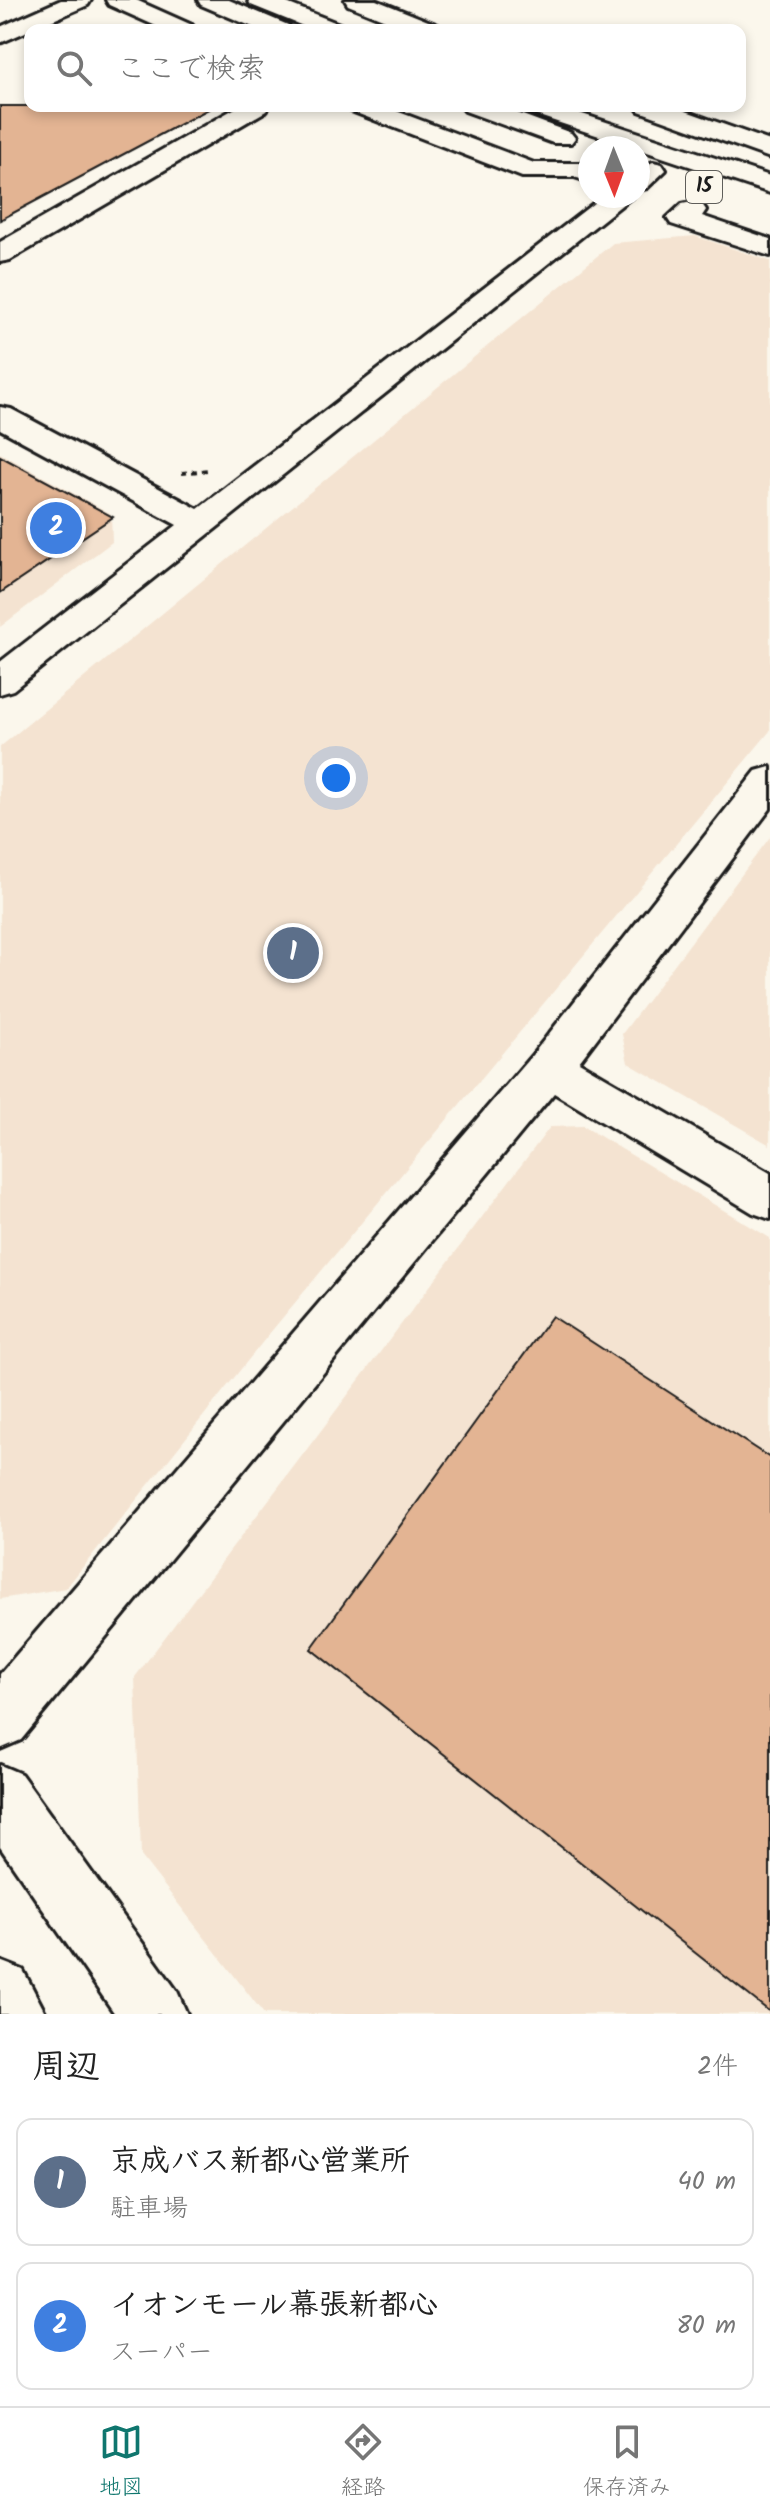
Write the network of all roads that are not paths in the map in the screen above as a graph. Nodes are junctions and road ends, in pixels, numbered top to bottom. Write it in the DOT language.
graph roads {
  1 [pos="117,0"];
  2 [pos="209,0"];
  3 [pos="259,0"];
  4 [pos="356,0"];
  5 [pos="13,7"];
  6 [pos="82,10"];
  7 [pos="48,15"];
  8 [pos="27,24"];
  9 [pos="171,24"];
  10 [pos="266,24"];
  11 [pos="319,24"];
  12 [pos="415,24"];
  13 [pos="24,26"];
  14 [pos="0,36"];
  15 [pos="247,112"];
  16 [pos="376,112"];
  17 [pos="491,112"];
  18 [pos="551,112"];
  19 [pos="665,112"];
  20 [pos="578,143"];
  21 [pos="770,150"];
  22 [pos="578,169"];
  23 [pos="650,174"];
  24 [pos="770,185"];
  25 [pos="664,200"];
  26 [pos="605,208"];
  27 [pos="770,210"];
  28 [pos="770,248"];
  29 [pos="0,254"];
  30 [pos="0,416"];
  31 [pos="201,524"];
  32 [pos="0,681"];
  33 [pos="770,781"];
  34 [pos="549,1067"];
  35 [pos="770,1198"];
  36 [pos="0,1719"];
  37 [pos="0,1795"];
  38 [pos="0,1993"];
  39 [pos="13,2014"];
  40 [pos="154,2014"];
  1 -- 9 [label="street"];
  2 -- 10 [label="street"];
  3 -- 11 [label="street"];
  4 -- 12 [label="street"];
  5 -- 7 [label="street"];
  6 -- 7 [label="street"];
  7 -- 8 [label="street"];
  13 -- 14 [label="street"];
  15 -- 29 [label="street"];
  16 -- 22 [label="street"];
  17 -- 20 [label="street"];
  18 -- 24 [label="street, 15"];
  19 -- 21 [label="street"];
  23 -- 27 [label="street, 15"];
  25 -- 28 [label="street"];
  26 -- 31 [label="street"];
  30 -- 31 [label="street"];
  31 -- 32 [label="street"];
  33 -- 34 [label="street"];
  34 -- 35 [label="street"];
  34 -- 36 [label="street"];
  37 -- 40 [label="street"];
  38 -- 39 [label="street"];
}
